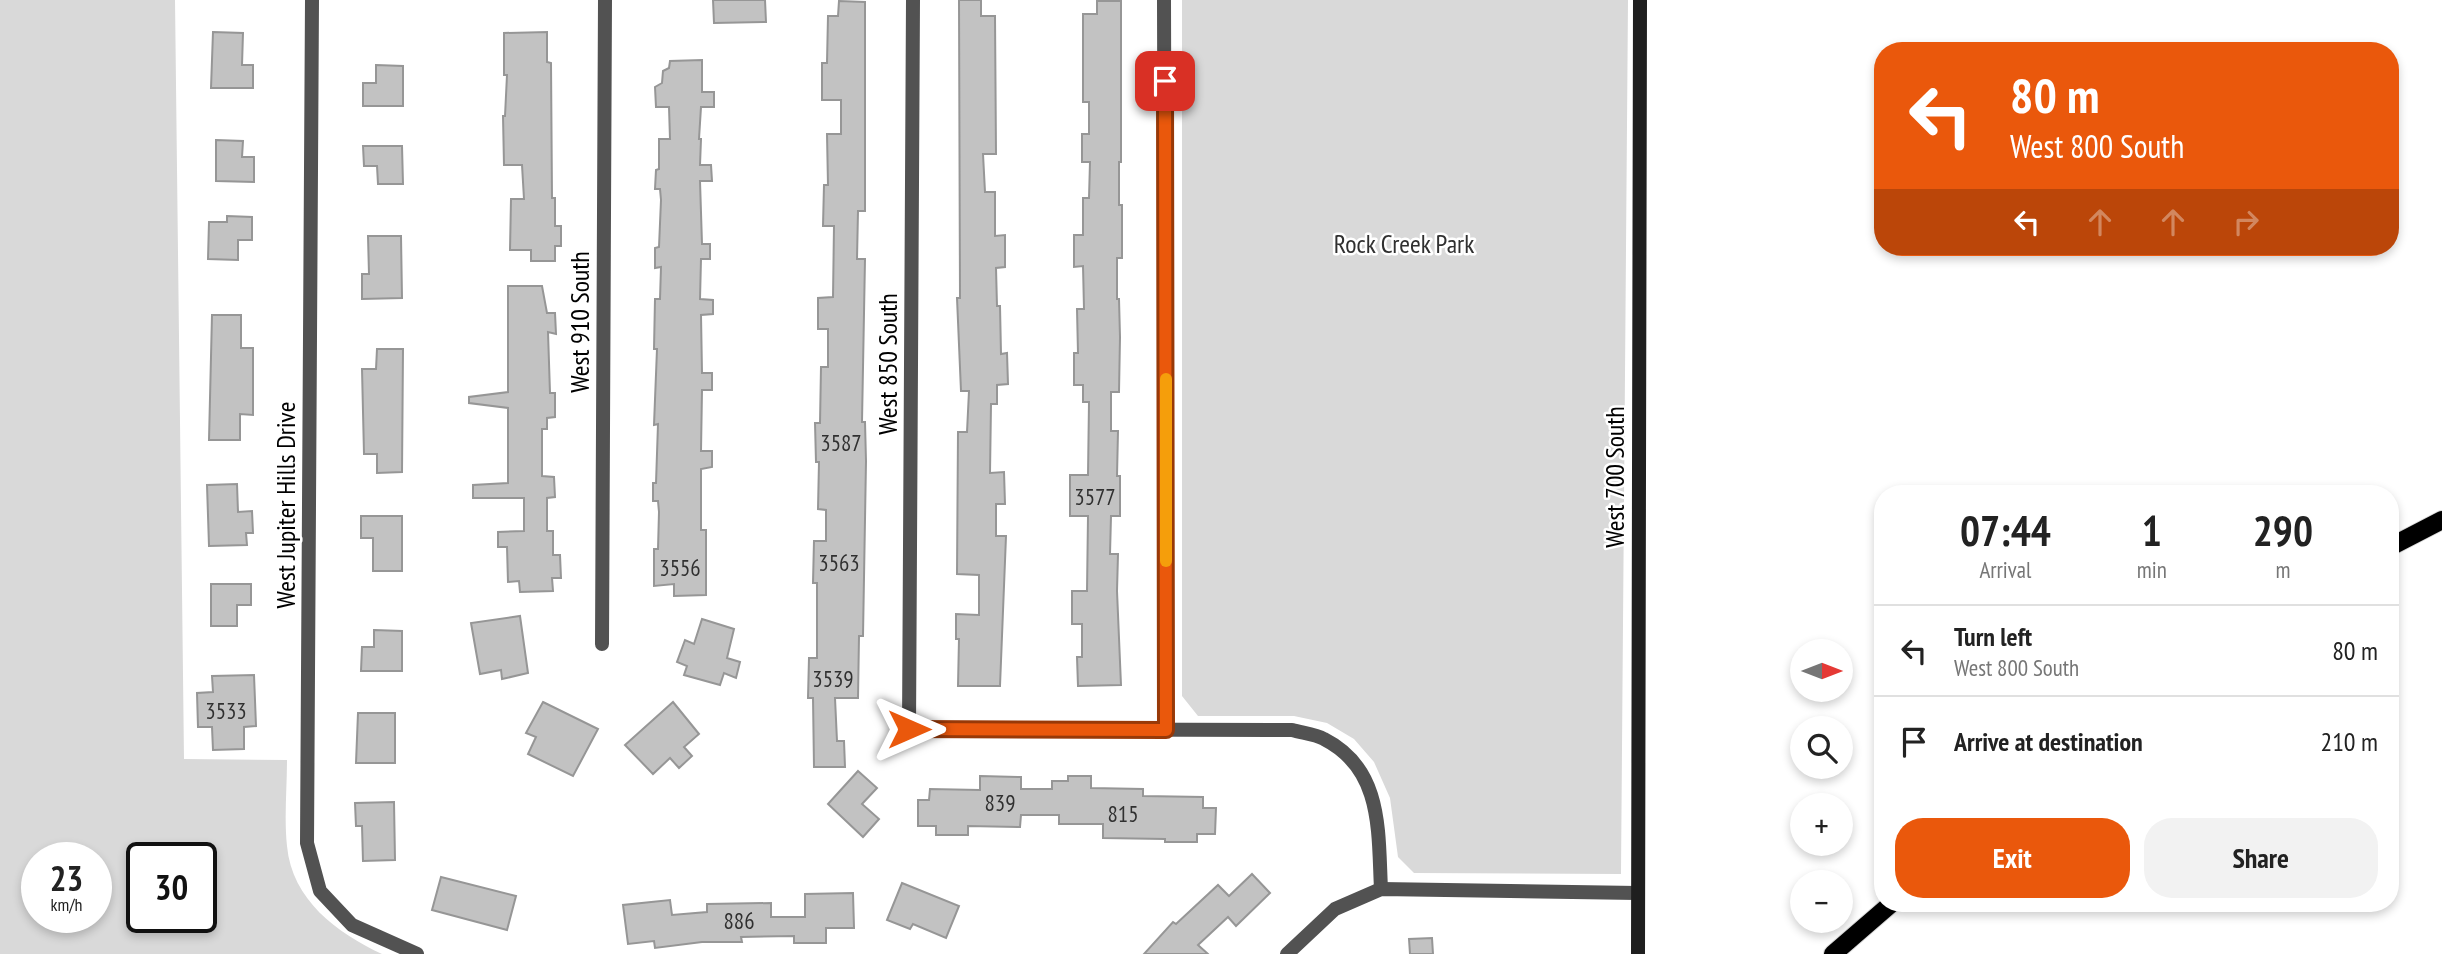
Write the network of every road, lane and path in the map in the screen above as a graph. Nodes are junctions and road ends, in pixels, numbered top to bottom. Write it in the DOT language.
graph roads {
  1 [pos="312,0"];
  2 [pos="605,0"];
  3 [pos="913,0"];
  4 [pos="1164,0"];
  5 [pos="1640,0"];
  6 [pos="2442,520"];
  7 [pos="2399,542"];
  8 [pos="603,644"];
  9 [pos="1166,730"];
  10 [pos="1381,889"];
  11 [pos="1637,893"];
  12 [pos="1882,912"];
  13 [pos="417,954"];
  14 [pos="1287,954"];
  15 [pos="1638,954"];
  16 [pos="1833,954"];
  1 -- 13 [label="street, West Jupiter Hills Drive"];
  2 -- 8 [label="street, West 910 South"];
  3 -- 9 [label="street, West 850 South"];
  4 -- 9 [label="street"];
  5 -- 11 [label="street, West 700 South"];
  6 -- 7 [label="main road"];
  9 -- 10 [label="street"];
  10 -- 11 [label="street"];
  10 -- 14 [label="street"];
  11 -- 15 [label="street, West 700 South"];
  12 -- 16 [label="main road"];
}
